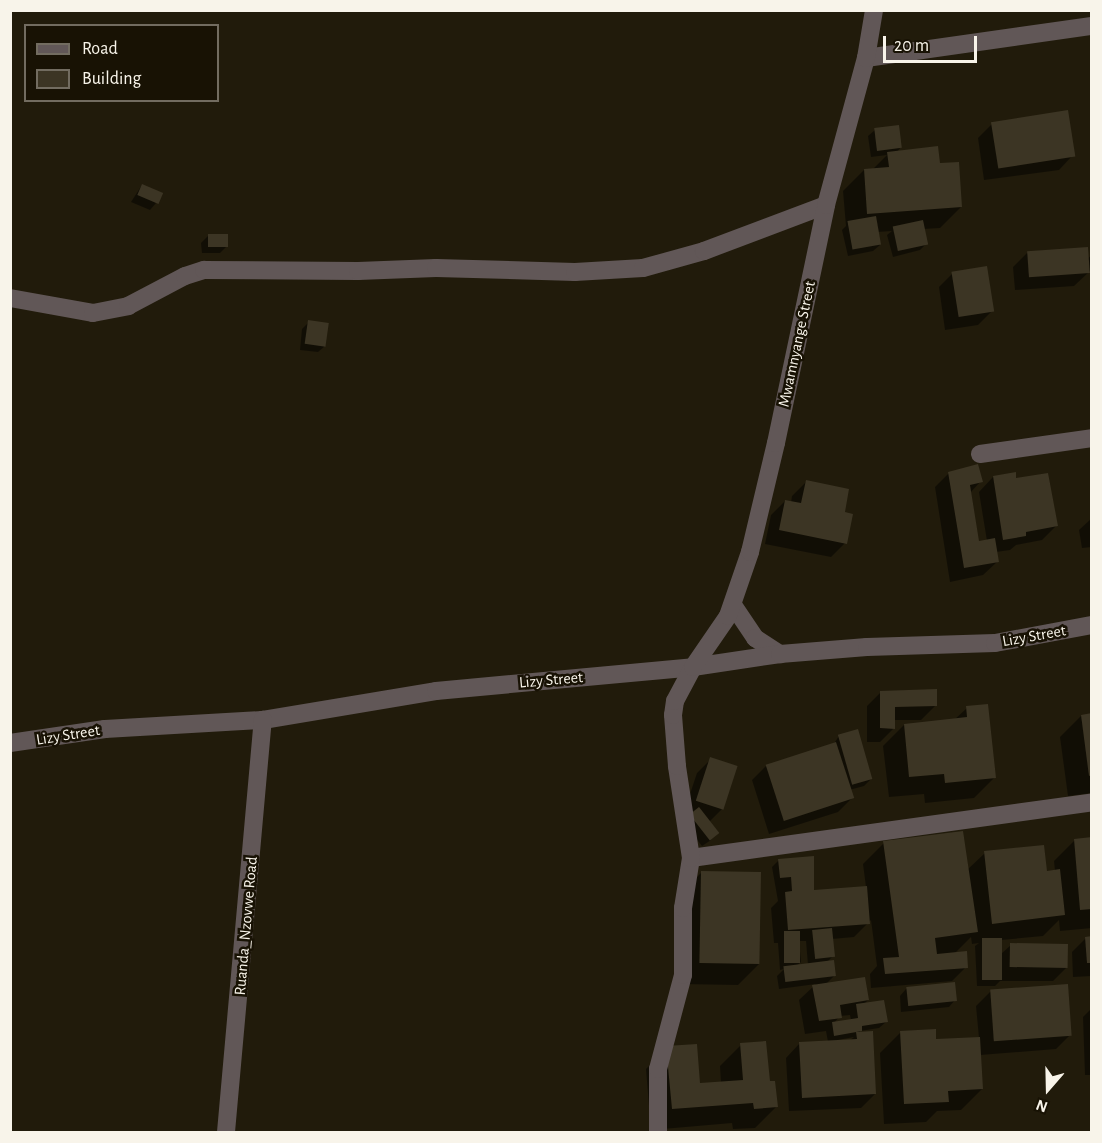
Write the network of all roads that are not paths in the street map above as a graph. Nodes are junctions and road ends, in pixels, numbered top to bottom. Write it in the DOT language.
graph roads {
  1 [pos="874,10"];
  2 [pos="1092,26"];
  3 [pos="866,58"];
  4 [pos="826,206"];
  5 [pos="10,298"];
  6 [pos="1092,438"];
  7 [pos="980,454"];
  8 [pos="733,605"];
  9 [pos="1092,625"];
  10 [pos="780,654"];
  11 [pos="693,667"];
  12 [pos="264,720"];
  13 [pos="10,743"];
  14 [pos="1092,802"];
  15 [pos="691,858"];
  16 [pos="226,1132"];
  17 [pos="658,1132"];
  1 -- 3 [label="street, Mwamnyange Street"];
  2 -- 3 [label="street"];
  3 -- 4 [label="street, Mwamnyange Street"];
  4 -- 5 [label="street"];
  4 -- 8 [label="street, Mwamnyange Street"];
  6 -- 7 [label="street"];
  8 -- 10 [label="street"];
  8 -- 11 [label="street, Mwamnyange Street"];
  9 -- 10 [label="street, Lizy Street"];
  10 -- 11 [label="street, Lizy Street"];
  11 -- 12 [label="street, Lizy Street"];
  11 -- 15 [label="street, Mwamnyange Street"];
  12 -- 13 [label="street, Lizy Street"];
  12 -- 16 [label="street, Ruanda_Nzovwe Road"];
  14 -- 15 [label="street"];
  15 -- 17 [label="street, Mwamnyange Street"];
}
